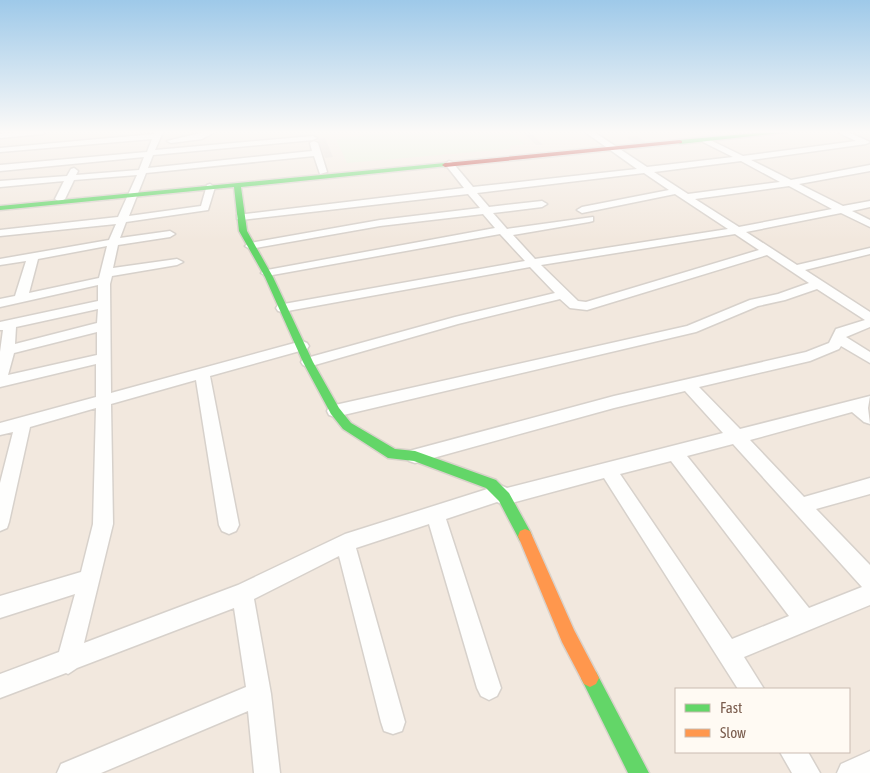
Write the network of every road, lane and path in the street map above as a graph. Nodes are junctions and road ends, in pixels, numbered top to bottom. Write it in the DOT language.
graph roads {
  1 [pos="75,168"];
  2 [pos="143,168"];
  3 [pos="170,168"];
  4 [pos="323,168"];
  5 [pos="371,168"];
  6 [pos="405,168"];
  7 [pos="451,168"];
  8 [pos="643,168"];
  9 [pos="665,168"];
  10 [pos="760,168"];
  11 [pos="870,168"];
  12 [pos="646,170"];
  13 [pos="142,171"];
  14 [pos="324,172"];
  15 [pos="71,178"];
  16 [pos="790,183"];
  17 [pos="0,184"];
  18 [pos="237,184"];
  19 [pos="210,187"];
  20 [pos="468,189"];
  21 [pos="677,191"];
  22 [pos="134,193"];
  23 [pos="688,198"];
  24 [pos="60,199"];
  25 [pos="542,204"];
  26 [pos="870,204"];
  27 [pos="0,206"];
  28 [pos="582,210"];
  29 [pos="842,210"];
  30 [pos="487,211"];
  31 [pos="241,217"];
  32 [pos="589,219"];
  33 [pos="122,220"];
  34 [pos="870,224"];
  35 [pos="736,231"];
  36 [pos="504,232"];
  37 [pos="0,234"];
  38 [pos="170,234"];
  39 [pos="114,242"];
  40 [pos="250,246"];
  41 [pos="768,251"];
  42 [pos="870,251"];
  43 [pos="33,256"];
  44 [pos="0,262"];
  45 [pos="177,262"];
  46 [pos="532,263"];
  47 [pos="795,269"];
  48 [pos="267,273"];
  49 [pos="105,276"];
  50 [pos="819,284"];
  51 [pos="562,295"];
  52 [pos="21,298"];
  53 [pos="0,302"];
  54 [pos="103,304"];
  55 [pos="282,308"];
  56 [pos="870,318"];
  57 [pos="870,323"];
  58 [pos="5,324"];
  59 [pos="103,326"];
  60 [pos="838,338"];
  61 [pos="302,346"];
  62 [pos="8,350"];
  63 [pos="103,358"];
  64 [pos="870,358"];
  65 [pos="308,362"];
  66 [pos="202,373"];
  67 [pos="0,381"];
  68 [pos="688,385"];
  69 [pos="102,401"];
  70 [pos="862,404"];
  71 [pos="335,411"];
  72 [pos="870,418"];
  73 [pos="23,422"];
  74 [pos="0,429"];
  75 [pos="734,436"];
  76 [pos="674,452"];
  77 [pos="415,456"];
  78 [pos="608,470"];
  79 [pos="870,486"];
  80 [pos="502,495"];
  81 [pos="800,506"];
  82 [pos="435,513"];
  83 [pos="0,522"];
  84 [pos="229,525"];
  85 [pos="345,543"];
  86 [pos="88,580"];
  87 [pos="870,580"];
  88 [pos="243,594"];
  89 [pos="870,594"];
  90 [pos="0,607"];
  91 [pos="805,620"];
  92 [pos="728,652"];
  93 [pos="68,662"];
  94 [pos="0,686"];
  95 [pos="489,688"];
  96 [pos="751,688"];
  97 [pos="259,694"];
  98 [pos="392,722"];
  99 [pos="794,753"];
  100 [pos="870,764"];
  101 [pos="70,773"];
  102 [pos="267,773"];
  103 [pos="639,773"];
  104 [pos="807,773"];
  105 [pos="850,773"];
  1 -- 15 [label="street"];
  2 -- 13 [label="street"];
  3 -- 13 [label="street"];
  4 -- 14 [label="street"];
  5 -- 14 [label="main road"];
  6 -- 18 [label="main road"];
  7 -- 20 [label="street"];
  8 -- 12 [label="street"];
  9 -- 12 [label="street"];
  10 -- 16 [label="street"];
  11 -- 16 [label="street"];
  12 -- 20 [label="street"];
  12 -- 21 [label="street"];
  13 -- 15 [label="street"];
  13 -- 22 [label="street"];
  14 -- 22 [label="main road"];
  15 -- 17 [label="street"];
  15 -- 24 [label="street"];
  16 -- 23 [label="street"];
  16 -- 29 [label="street"];
  18 -- 19 [label="main road"];
  18 -- 31 [label="main road"];
  19 -- 22 [label="main road"];
  19 -- 33 [label="street"];
  20 -- 30 [label="street"];
  20 -- 31 [label="street"];
  21 -- 23 [label="street"];
  21 -- 28 [label="street"];
  22 -- 24 [label="main road"];
  22 -- 27 [label="main road"];
  22 -- 33 [label="street"];
  23 -- 35 [label="street"];
  24 -- 27 [label="main road"];
  25 -- 30 [label="street"];
  26 -- 29 [label="street"];
  29 -- 34 [label="street"];
  29 -- 35 [label="street"];
  30 -- 36 [label="street"];
  30 -- 40 [label="street"];
  31 -- 40 [label="main road"];
  32 -- 36 [label="street"];
  33 -- 37 [label="street"];
  33 -- 39 [label="street"];
  35 -- 41 [label="street"];
  35 -- 46 [label="street"];
  36 -- 46 [label="street"];
  36 -- 48 [label="street"];
  38 -- 39 [label="street"];
  39 -- 43 [label="street"];
  39 -- 49 [label="street"];
  40 -- 48 [label="main road"];
  41 -- 47 [label="street"];
  41 -- 51 [label="street"];
  42 -- 47 [label="street"];
  43 -- 44 [label="street"];
  43 -- 52 [label="street"];
  45 -- 49 [label="street"];
  46 -- 51 [label="street"];
  46 -- 55 [label="street"];
  47 -- 50 [label="street"];
  48 -- 55 [label="main road"];
  49 -- 52 [label="street"];
  49 -- 54 [label="street"];
  50 -- 56 [label="street"];
  50 -- 71 [label="street"];
  51 -- 65 [label="street"];
  52 -- 53 [label="street"];
  54 -- 58 [label="street"];
  54 -- 59 [label="street"];
  55 -- 61 [label="main road"];
  57 -- 60 [label="street"];
  58 -- 62 [label="street"];
  59 -- 62 [label="street"];
  59 -- 63 [label="street"];
  60 -- 64 [label="street"];
  60 -- 68 [label="street"];
  61 -- 65 [label="main road"];
  61 -- 66 [label="street"];
  62 -- 67 [label="street"];
  63 -- 67 [label="street"];
  63 -- 69 [label="street"];
  65 -- 71 [label="main road"];
  66 -- 69 [label="street"];
  66 -- 84 [label="street"];
  68 -- 75 [label="street"];
  68 -- 77 [label="street"];
  69 -- 73 [label="street"];
  69 -- 86 [label="street"];
  70 -- 72 [label="street"];
  70 -- 75 [label="street"];
  71 -- 77 [label="main road"];
  73 -- 74 [label="street"];
  73 -- 83 [label="street"];
  75 -- 76 [label="street"];
  75 -- 81 [label="street"];
  76 -- 78 [label="street"];
  76 -- 91 [label="street"];
  77 -- 80 [label="main road"];
  78 -- 80 [label="street"];
  78 -- 92 [label="street"];
  79 -- 81 [label="street"];
  80 -- 82 [label="street"];
  80 -- 103 [label="main road"];
  81 -- 87 [label="street"];
  82 -- 85 [label="street"];
  82 -- 95 [label="street"];
  85 -- 88 [label="street"];
  85 -- 98 [label="street"];
  86 -- 90 [label="street"];
  86 -- 93 [label="street"];
  88 -- 93 [label="street"];
  88 -- 97 [label="street"];
  89 -- 91 [label="street"];
  91 -- 92 [label="street"];
  92 -- 96 [label="street"];
  93 -- 94 [label="street"];
  97 -- 101 [label="street"];
  97 -- 102 [label="street"];
  99 -- 104 [label="street"];
  100 -- 105 [label="street"];
}
